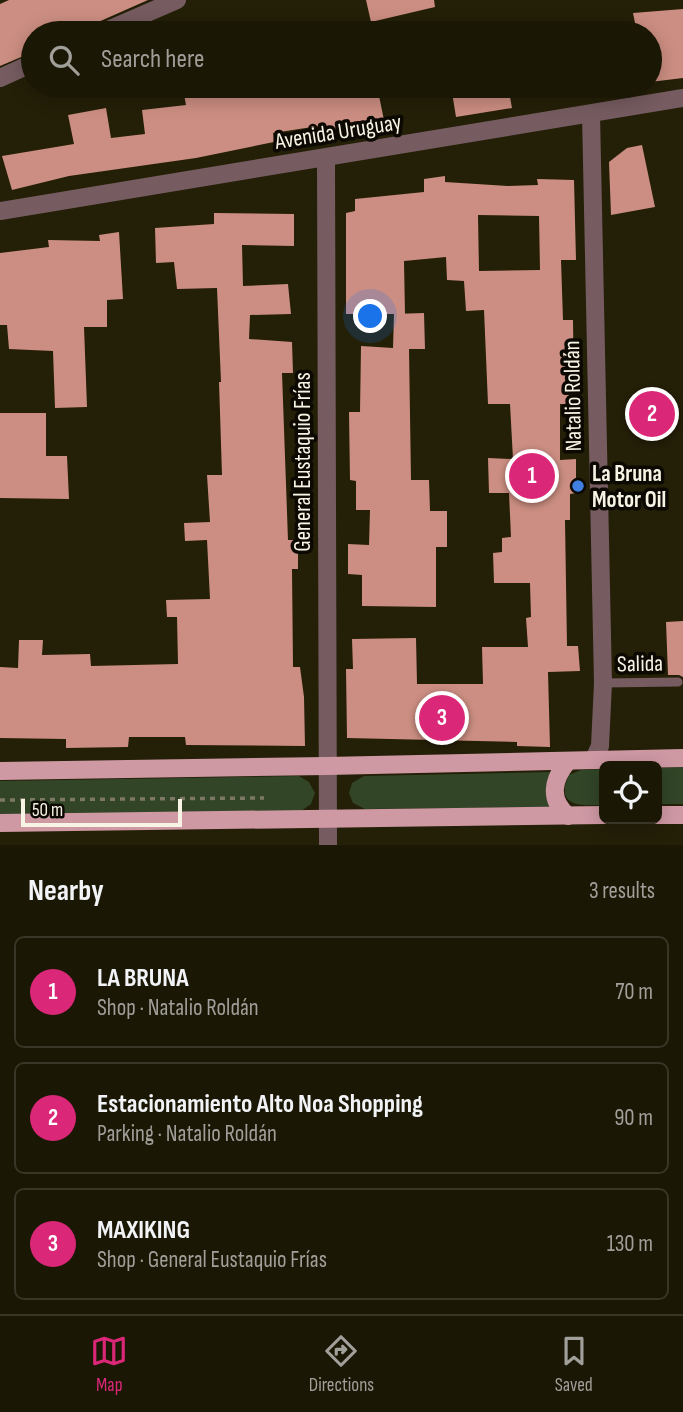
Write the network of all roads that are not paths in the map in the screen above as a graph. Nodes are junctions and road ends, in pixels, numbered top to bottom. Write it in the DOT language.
graph roads {
  1 [pos="177,0"];
  2 [pos="128,21"];
  3 [pos="21,68"];
  4 [pos="0,78"];
  5 [pos="683,98"];
  6 [pos="591,114"];
  7 [pos="326,158"];
  8 [pos="0,211"];
  9 [pos="678,682"];
  10 [pos="603,683"];
  11 [pos="683,758"];
  12 [pos="594,759"];
  13 [pos="568,761"];
  14 [pos="327,766"];
  15 [pos="0,771"];
  16 [pos="599,815"];
  17 [pos="662,815"];
  18 [pos="683,815"];
  19 [pos="568,816"];
  20 [pos="327,818"];
  21 [pos="0,823"];
  22 [pos="328,845"];
  1 -- 2 [label="street"];
  3 -- 4 [label="street"];
  5 -- 6 [label="street, Avenida Uruguay"];
  6 -- 7 [label="street, Avenida Uruguay"];
  6 -- 10 [label="street, Natalio Roldán"];
  7 -- 8 [label="street, Avenida Uruguay"];
  7 -- 14 [label="street, General Eustaquio Frías"];
  9 -- 10 [label="lane, Salida"];
  10 -- 12 [label="street, Natalio Roldán"];
  11 -- 12 [label="main road"];
  12 -- 13 [label="main road"];
  13 -- 14 [label="main road"];
  13 -- 19 [label="main road"];
  14 -- 15 [label="main road"];
  14 -- 20 [label="street, General Eustaquio Frías"];
  16 -- 19 [label="main road"];
  17 -- 18 [label="main road"];
  19 -- 20 [label="main road"];
  20 -- 21 [label="main road"];
  20 -- 22 [label="street, General Eustaquio Frías"];
}
